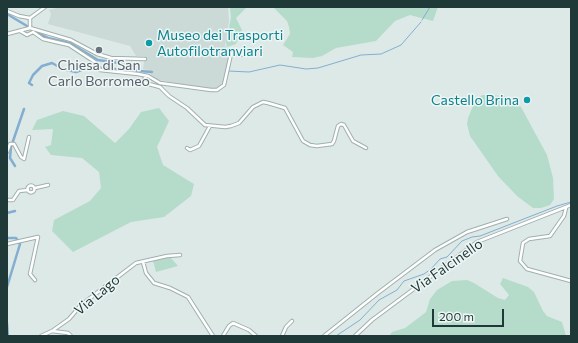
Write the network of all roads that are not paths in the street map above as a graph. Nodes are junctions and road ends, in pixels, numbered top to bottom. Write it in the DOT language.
graph roads {
  1 [pos="45,7"];
  2 [pos="7,11"];
  3 [pos="30,18"];
  4 [pos="30,28"];
  5 [pos="34,28"];
  6 [pos="20,31"];
  7 [pos="33,32"];
  8 [pos="7,34"];
  9 [pos="244,55"];
  10 [pos="145,59"];
  11 [pos="146,76"];
  12 [pos="210,126"];
  13 [pos="29,136"];
  14 [pos="187,148"];
  15 [pos="366,148"];
  16 [pos="7,152"];
  17 [pos="48,185"];
  18 [pos="35,188"];
  19 [pos="28,190"];
  20 [pos="7,200"];
  21 [pos="571,205"];
  22 [pos="566,208"];
  23 [pos="507,219"];
  24 [pos="7,244"];
  25 [pos="180,255"];
  26 [pos="143,262"];
  27 [pos="35,280"];
  28 [pos="571,281"];
  29 [pos="292,321"];
  30 [pos="52,331"];
  31 [pos="41,336"];
  32 [pos="71,336"];
  33 [pos="213,336"];
  34 [pos="223,336"];
  35 [pos="256,336"];
  36 [pos="282,336"];
  37 [pos="324,336"];
  38 [pos="355,336"];
  1 -- 3 [label="street"];
  2 -- 3 [label="street"];
  3 -- 4 [label="street"];
  4 -- 5 [label="street"];
  4 -- 6 [label="street"];
  5 -- 7 [label="street"];
  5 -- 10 [label="street"];
  6 -- 7 [label="street"];
  6 -- 8 [label="street"];
  7 -- 11 [label="street"];
  9 -- 11 [label="street"];
  11 -- 12 [label="street"];
  12 -- 14 [label="street"];
  12 -- 15 [label="street"];
  13 -- 16 [label="street"];
  17 -- 18 [label="street"];
  18 -- 19 [label="street"];
  18 -- 19 [label="street"];
  19 -- 20 [label="street"];
  21 -- 22 [label="street, Via Falcinello"];
  22 -- 28 [label="street"];
  22 -- 38 [label="street, Via Falcinello"];
  23 -- 37 [label="street, Via Falcinello"];
  24 -- 27 [label="street"];
  25 -- 26 [label="street, Via Lago"];
  26 -- 30 [label="street, Via Lago"];
  26 -- 33 [label="street"];
  29 -- 36 [label="street"];
  30 -- 31 [label="street, Via Lago"];
  30 -- 32 [label="street, Via Lago"];
  34 -- 35 [label="street"];
}
